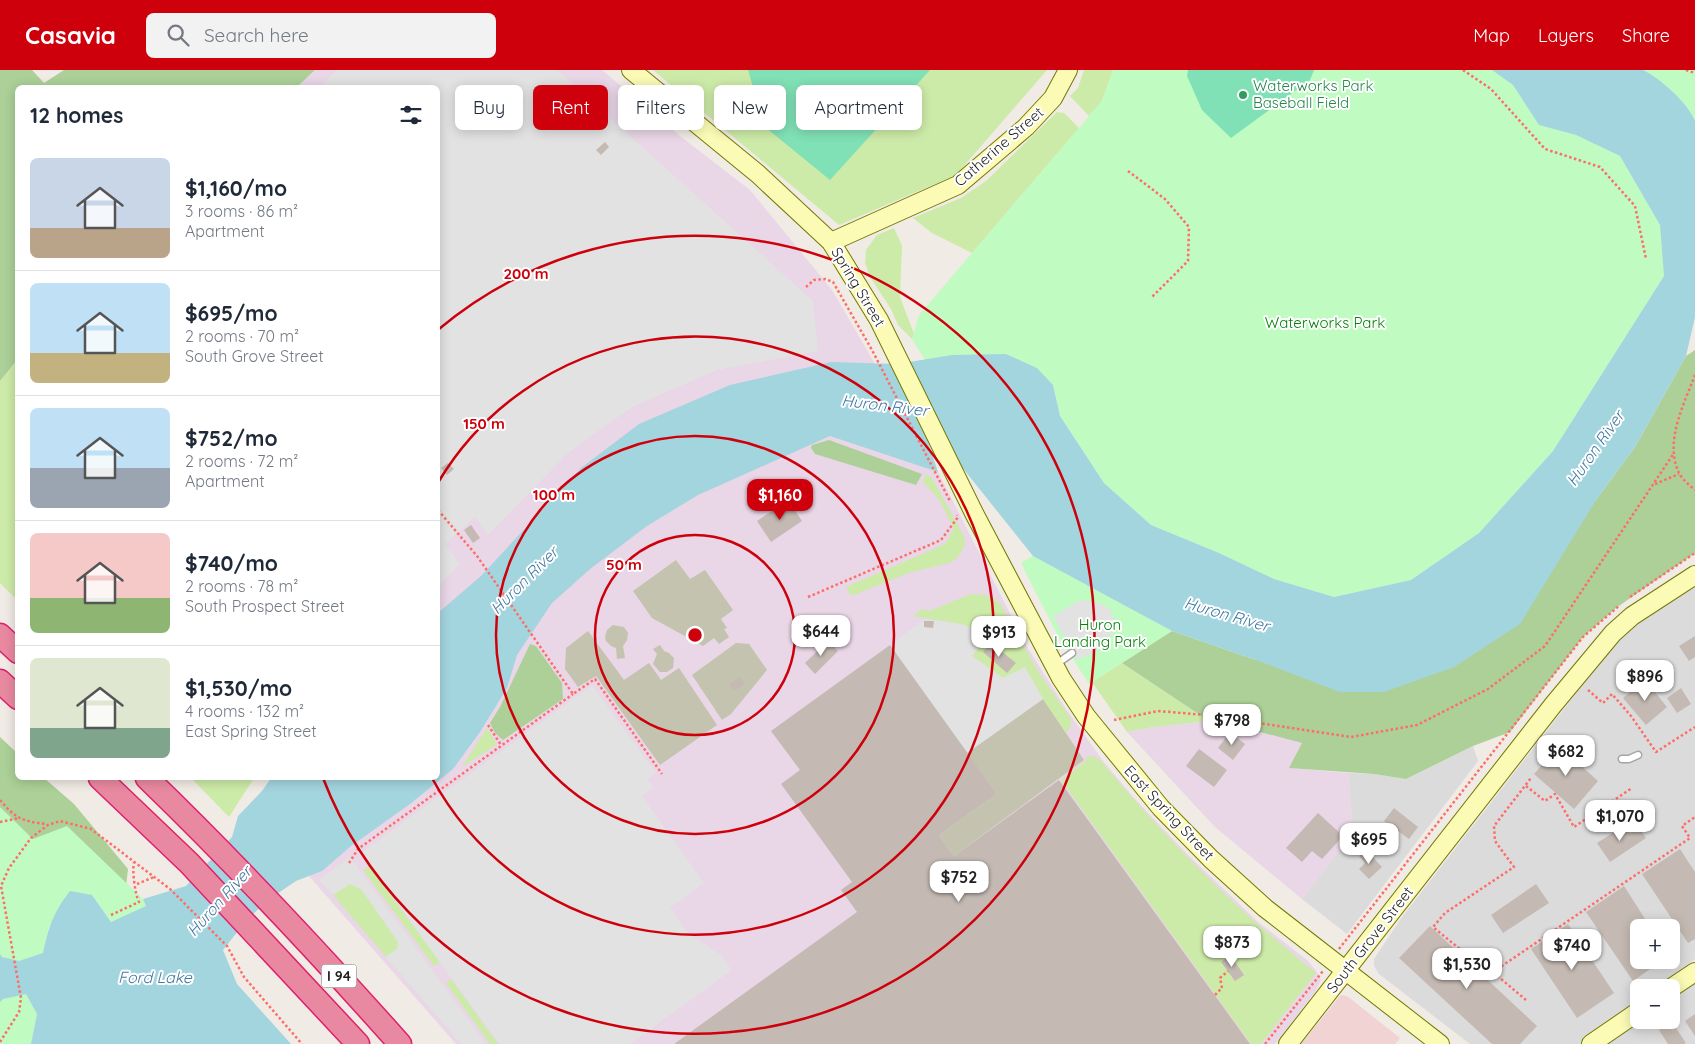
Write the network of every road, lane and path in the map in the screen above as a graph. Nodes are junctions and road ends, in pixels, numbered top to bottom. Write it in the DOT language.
graph roads {
  1 [pos="630,70"];
  2 [pos="1068,70"];
  3 [pos="1464,70"];
  4 [pos="1686,70"];
  5 [pos="1695,73"];
  6 [pos="1128,171"];
  7 [pos="831,242"];
  8 [pos="1646,259"];
  9 [pos="806,287"];
  10 [pos="1151,298"];
  11 [pos="1695,375"];
  12 [pos="1674,453"];
  13 [pos="1679,474"];
  14 [pos="1653,485"];
  15 [pos="1695,490"];
  16 [pos="440,512"];
  17 [pos="966,516"];
  18 [pos="1695,576"];
  19 [pos="808,597"];
  20 [pos="0,635"];
  21 [pos="15,649"];
  22 [pos="1072,652"];
  23 [pos="1054,665"];
  24 [pos="0,681"];
  25 [pos="1588,690"];
  26 [pos="574,694"];
  27 [pos="15,695"];
  28 [pos="1114,720"];
  29 [pos="488,725"];
  30 [pos="1695,727"];
  31 [pos="502,746"];
  32 [pos="1638,755"];
  33 [pos="1622,759"];
  34 [pos="662,774"];
  35 [pos="1531,778"];
  36 [pos="102,780"];
  37 [pos="149,780"];
  38 [pos="1526,786"];
  39 [pos="1632,788"];
  40 [pos="0,800"];
  41 [pos="1695,817"];
  42 [pos="19,818"];
  43 [pos="0,822"];
  44 [pos="48,825"];
  45 [pos="134,862"];
  46 [pos="349,863"];
  47 [pos="154,877"];
  48 [pos="136,884"];
  49 [pos="111,915"];
  50 [pos="1346,970"];
  51 [pos="1228,971"];
  52 [pos="1493,972"];
  53 [pos="1695,972"];
  54 [pos="1680,982"];
  55 [pos="1215,995"];
  56 [pos="1526,1000"];
  57 [pos="1630,1017"];
  58 [pos="0,1042"];
  59 [pos="302,1044"];
  60 [pos="358,1044"];
  61 [pos="400,1044"];
  62 [pos="1288,1044"];
  63 [pos="1440,1044"];
  64 [pos="1591,1044"];
  1 -- 7 [label="main road, Spring Street"];
  2 -- 7 [label="main road, Catherine Street"];
  3 -- 8 [label="path"];
  4 -- 5 [label="path"];
  6 -- 10 [label="path"];
  7 -- 17 [label="main road, Spring Street"];
  9 -- 17 [label="path"];
  11 -- 12 [label="path"];
  12 -- 13 [label="path"];
  12 -- 14 [label="path"];
  13 -- 14 [label="path"];
  13 -- 15 [label="path"];
  14 -- 28 [label="path"];
  16 -- 26 [label="path"];
  17 -- 19 [label="path"];
  17 -- 23 [label="main road, East Spring Street"];
  18 -- 50 [label="main road, South Grove Street"];
  20 -- 21 [label="highway"];
  22 -- 23 [label="lane"];
  23 -- 50 [label="main road, East Spring Street"];
  24 -- 27 [label="highway"];
  25 -- 30 [label="path"];
  26 -- 31 [label="path"];
  26 -- 34 [label="path"];
  29 -- 31 [label="path"];
  31 -- 46 [label="path"];
  32 -- 33 [label="lane"];
  35 -- 38 [label="path"];
  36 -- 60 [label="highway, I 94"];
  37 -- 61 [label="highway, I 94"];
  38 -- 39 [label="path"];
  38 -- 52 [label="path"];
  40 -- 42 [label="path"];
  41 -- 52 [label="path"];
  42 -- 43 [label="path"];
  42 -- 44 [label="path"];
  44 -- 45 [label="path"];
  44 -- 58 [label="path"];
  45 -- 47 [label="path"];
  45 -- 48 [label="path"];
  47 -- 48 [label="path"];
  47 -- 59 [label="path"];
  48 -- 49 [label="path"];
  50 -- 62 [label="main road, South Grove Street"];
  50 -- 63 [label="main road, East Spring Street"];
  51 -- 55 [label="path"];
  52 -- 56 [label="path"];
  53 -- 54 [label="main road"];
  57 -- 64 [label="main road"];
}
